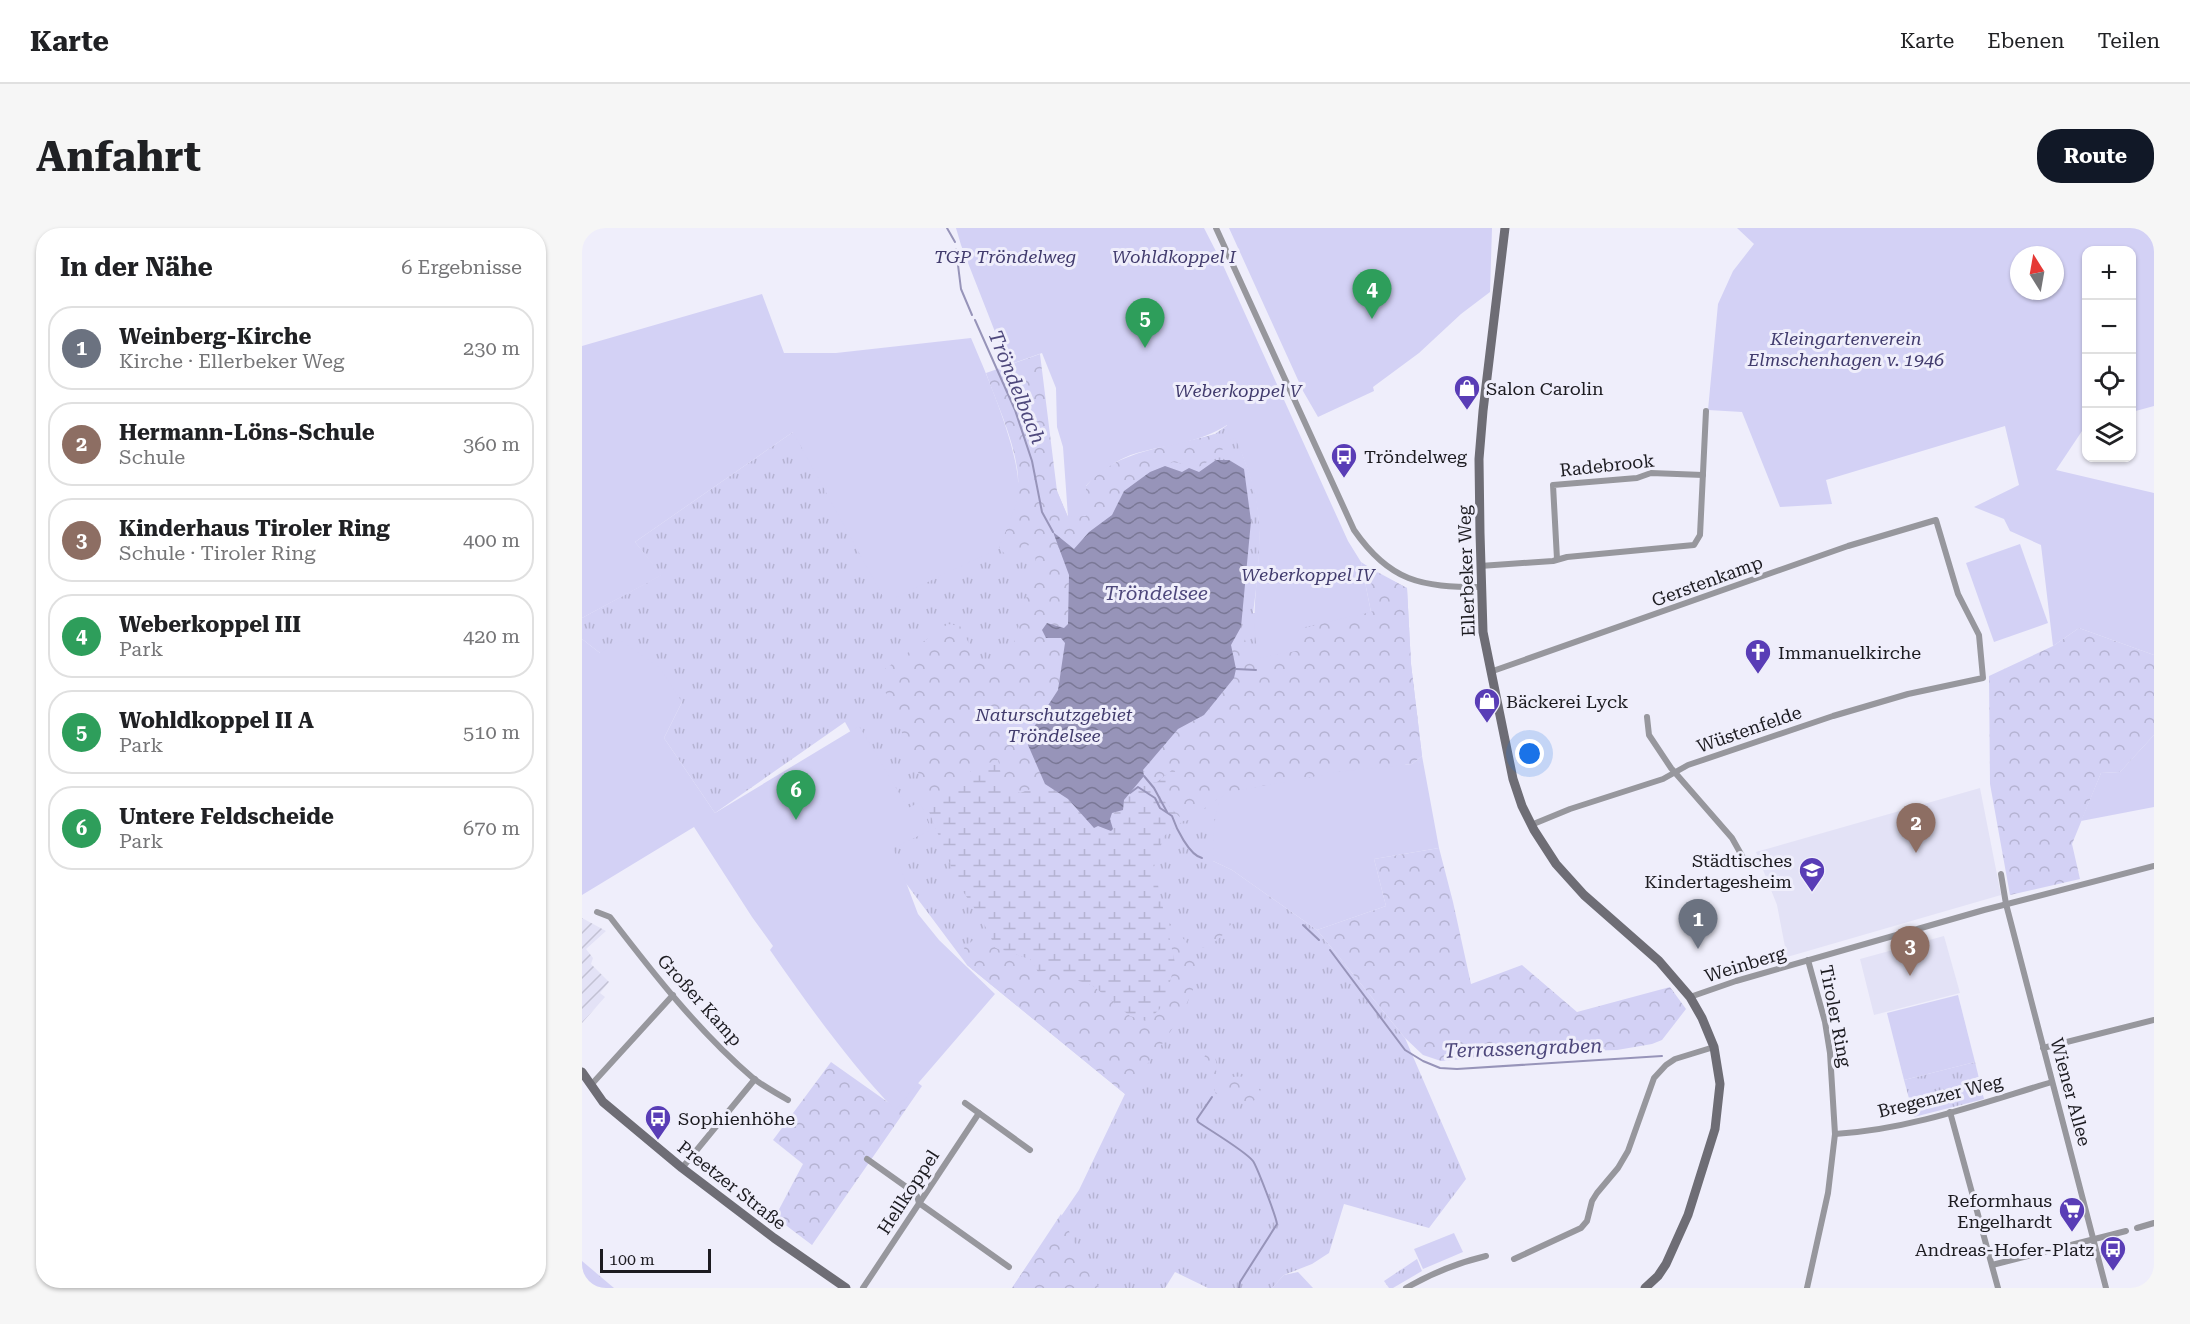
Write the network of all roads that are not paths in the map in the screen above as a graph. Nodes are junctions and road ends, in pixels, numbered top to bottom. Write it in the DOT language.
graph roads {
  1 [pos="1216,228"];
  2 [pos="1505,228"];
  3 [pos="1706,411"];
  4 [pos="1703,475"];
  5 [pos="1557,559"];
  6 [pos="1480,566"];
  7 [pos="1481,587"];
  8 [pos="1490,672"];
  9 [pos="1983,678"];
  10 [pos="1647,717"];
  11 [pos="1676,773"];
  12 [pos="1531,825"];
  13 [pos="1746,862"];
  14 [pos="2154,866"];
  15 [pos="2001,874"];
  16 [pos="2006,904"];
  17 [pos="597,912"];
  18 [pos="1808,960"];
  19 [pos="673,995"];
  20 [pos="1690,997"];
  21 [pos="2154,1020"];
  22 [pos="1714,1047"];
  23 [pos="2043,1048"];
  24 [pos="582,1072"];
  25 [pos="755,1079"];
  26 [pos="2052,1082"];
  27 [pos="591,1085"];
  28 [pos="788,1100"];
  29 [pos="964,1103"];
  30 [pos="1950,1112"];
  31 [pos="979,1113"];
  32 [pos="1835,1134"];
  33 [pos="1030,1150"];
  34 [pos="867,1159"];
  35 [pos="682,1168"];
  36 [pos="919,1203"];
  37 [pos="2154,1223"];
  38 [pos="2137,1228"];
  39 [pos="2126,1231"];
  40 [pos="2094,1240"];
  41 [pos="1486,1256"];
  42 [pos="1514,1259"];
  43 [pos="1992,1265"];
  44 [pos="1010,1267"];
  45 [pos="846,1288"];
  46 [pos="863,1288"];
  47 [pos="1406,1288"];
  48 [pos="1646,1288"];
  49 [pos="1807,1288"];
  50 [pos="1998,1288"];
  51 [pos="2105,1288"];
  1 -- 7 [label="street"];
  2 -- 6 [label="street, Ellerbeker Weg"];
  3 -- 4 [label="street"];
  4 -- 5 [label="street"];
  4 -- 5 [label="street, Radebrook"];
  5 -- 6 [label="street"];
  6 -- 7 [label="street, Ellerbeker Weg"];
  7 -- 8 [label="street, Ellerbeker Weg"];
  8 -- 9 [label="street, Gerstenkamp"];
  8 -- 12 [label="street, Ellerbeker Weg"];
  9 -- 11 [label="street, Wüstenfelde"];
  10 -- 11 [label="street"];
  11 -- 12 [label="street, Wüstenfelde"];
  11 -- 13 [label="street"];
  12 -- 20 [label="street, Ellerbeker Weg"];
  14 -- 16 [label="street, Tiroler Ring"];
  15 -- 16 [label="street, Wiener Allee"];
  16 -- 18 [label="street, Tiroler Ring"];
  16 -- 23 [label="street, Wiener Allee"];
  17 -- 19 [label="street, Großer Kamp"];
  18 -- 20 [label="street, Weinberg"];
  18 -- 32 [label="street, Tiroler Ring"];
  19 -- 25 [label="street, Großer Kamp"];
  19 -- 27 [label="street"];
  20 -- 22 [label="street, Ellerbeker Weg"];
  21 -- 23 [label="street"];
  22 -- 42 [label="street"];
  22 -- 48 [label="street, Ellerbeker Weg"];
  23 -- 26 [label="street, Wiener Allee"];
  24 -- 27 [label="street, Preetzer Straße"];
  25 -- 28 [label="street, Großer Kamp"];
  25 -- 35 [label="street"];
  26 -- 30 [label="street, Bregenzer Weg"];
  26 -- 40 [label="street, Wiener Allee"];
  27 -- 35 [label="street, Preetzer Straße"];
  29 -- 31 [label="street"];
  30 -- 32 [label="street, Bregenzer Weg"];
  30 -- 43 [label="street"];
  31 -- 33 [label="street"];
  31 -- 36 [label="street, Hellkoppel"];
  32 -- 49 [label="street, Tiroler Ring"];
  34 -- 36 [label="street"];
  35 -- 45 [label="street, Preetzer Straße"];
  36 -- 44 [label="street"];
  36 -- 46 [label="street, Hellkoppel"];
  37 -- 38 [label="street"];
  39 -- 40 [label="street"];
  40 -- 43 [label="street"];
  40 -- 51 [label="street, Wiener Allee"];
  41 -- 47 [label="street"];
  43 -- 50 [label="street"];
}
